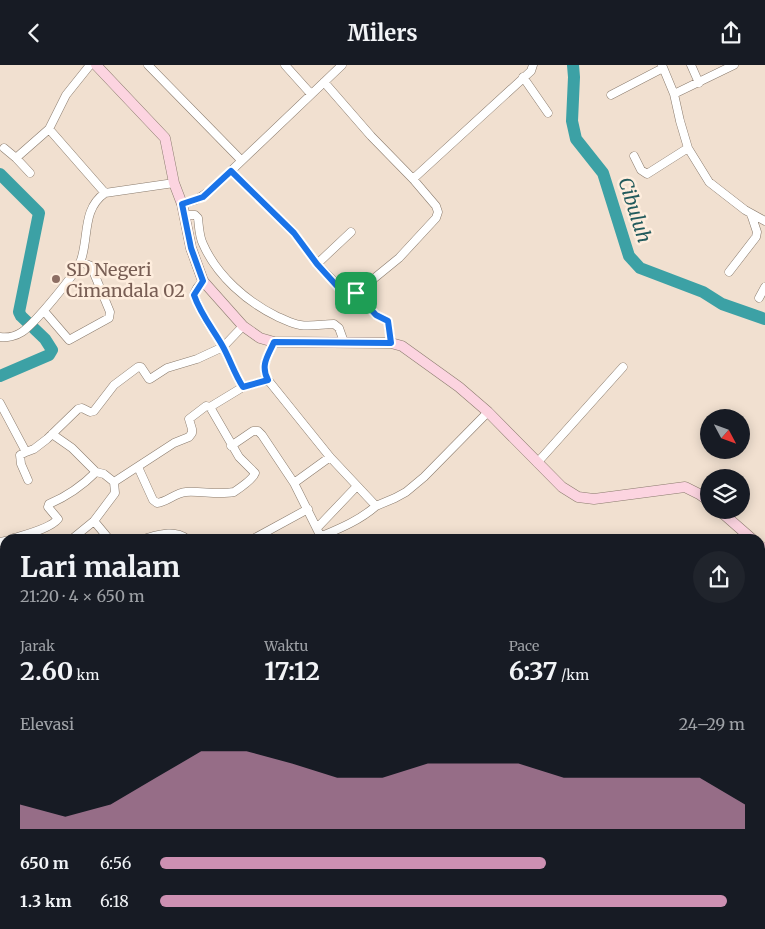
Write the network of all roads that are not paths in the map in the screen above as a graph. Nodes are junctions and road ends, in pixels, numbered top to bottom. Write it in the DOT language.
graph roads {
  1 [pos="90,65"];
  2 [pos="96,65"];
  3 [pos="148,65"];
  4 [pos="285,65"];
  5 [pos="342,65"];
  6 [pos="533,65"];
  7 [pos="691,65"];
  8 [pos="734,65"];
  9 [pos="662,66"];
  10 [pos="523,77"];
  11 [pos="324,82"];
  12 [pos="699,83"];
  13 [pos="312,94"];
  14 [pos="674,94"];
  15 [pos="611,95"];
  16 [pos="548,113"];
  17 [pos="49,129"];
  18 [pos="688,147"];
  19 [pos="4,148"];
  20 [pos="634,155"];
  21 [pos="16,158"];
  22 [pos="241,160"];
  23 [pos="231,171"];
  24 [pos="30,173"];
  25 [pos="413,179"];
  26 [pos="174,183"];
  27 [pos="105,193"];
  28 [pos="182,204"];
  29 [pos="751,214"];
  30 [pos="184,215"];
  31 [pos="765,221"];
  32 [pos="351,232"];
  33 [pos="202,242"];
  34 [pos="191,248"];
  35 [pos="81,262"];
  36 [pos="317,264"];
  37 [pos="728,272"];
  38 [pos="203,281"];
  39 [pos="765,287"];
  40 [pos="356,293"];
  41 [pos="759,298"];
  42 [pos="44,311"];
  43 [pos="243,326"];
  44 [pos="0,337"];
  45 [pos="274,342"];
  46 [pos="344,342"];
  47 [pos="391,343"];
  48 [pos="223,347"];
  49 [pos="623,367"];
  50 [pos="268,380"];
  51 [pos="243,387"];
  52 [pos="0,403"];
  53 [pos="210,407"];
  54 [pos="488,411"];
  55 [pos="52,434"];
  56 [pos="231,446"];
  57 [pos="26,453"];
  58 [pos="330,457"];
  59 [pos="537,463"];
  60 [pos="138,467"];
  61 [pos="96,472"];
  62 [pos="28,480"];
  63 [pos="114,482"];
  64 [pos="294,483"];
  65 [pos="357,486"];
  66 [pos="700,495"];
  67 [pos="376,506"];
  68 [pos="308,509"];
  69 [pos="729,519"];
  70 [pos="94,521"];
  71 [pos="317,528"];
  72 [pos="26,534"];
  73 [pos="78,534"];
  74 [pos="104,534"];
  75 [pos="166,534"];
  76 [pos="179,534"];
  77 [pos="262,534"];
  78 [pos="320,534"];
  79 [pos="328,534"];
  80 [pos="746,534"];
  1 -- 17 [label="street"];
  2 -- 26 [label="street"];
  3 -- 22 [label="street"];
  4 -- 13 [label="street"];
  5 -- 11 [label="street"];
  6 -- 10 [label="street"];
  7 -- 12 [label="street"];
  8 -- 12 [label="street"];
  9 -- 14 [label="street"];
  9 -- 15 [label="street"];
  10 -- 16 [label="street"];
  10 -- 25 [label="street"];
  11 -- 13 [label="street"];
  11 -- 25 [label="street"];
  12 -- 14 [label="street"];
  13 -- 22 [label="street"];
  14 -- 18 [label="street"];
  17 -- 21 [label="street"];
  17 -- 27 [label="street"];
  18 -- 20 [label="street"];
  18 -- 29 [label="street"];
  19 -- 21 [label="street"];
  21 -- 24 [label="street"];
  22 -- 23 [label="street"];
  23 -- 28 [label="street"];
  23 -- 36 [label="street"];
  25 -- 40 [label="street"];
  26 -- 27 [label="street"];
  26 -- 28 [label="street"];
  27 -- 35 [label="street"];
  28 -- 30 [label="street"];
  29 -- 31 [label="street"];
  29 -- 37 [label="street"];
  30 -- 33 [label="street"];
  30 -- 34 [label="street"];
  32 -- 36 [label="street"];
  33 -- 34 [label="street"];
  33 -- 46 [label="street"];
  34 -- 38 [label="street"];
  35 -- 42 [label="street"];
  35 -- 42 [label="street"];
  36 -- 40 [label="street"];
  38 -- 43 [label="street"];
  38 -- 48 [label="street"];
  39 -- 41 [label="street"];
  40 -- 47 [label="street"];
  42 -- 44 [label="street"];
  43 -- 45 [label="street"];
  43 -- 48 [label="street"];
  45 -- 46 [label="street"];
  45 -- 50 [label="street"];
  46 -- 47 [label="street"];
  47 -- 54 [label="street"];
  48 -- 51 [label="street"];
  48 -- 55 [label="street"];
  49 -- 59 [label="street"];
  50 -- 51 [label="street"];
  50 -- 58 [label="street"];
  51 -- 53 [label="street"];
  52 -- 57 [label="street"];
  53 -- 56 [label="street"];
  53 -- 60 [label="street"];
  54 -- 59 [label="street"];
  54 -- 67 [label="street"];
  55 -- 57 [label="street"];
  55 -- 61 [label="street"];
  56 -- 60 [label="street"];
  56 -- 64 [label="street"];
  57 -- 62 [label="street"];
  58 -- 64 [label="street"];
  58 -- 65 [label="street"];
  59 -- 66 [label="street"];
  60 -- 63 [label="street"];
  61 -- 63 [label="street"];
  61 -- 72 [label="street"];
  63 -- 70 [label="street"];
  64 -- 68 [label="street"];
  65 -- 67 [label="street"];
  65 -- 71 [label="street"];
  67 -- 79 [label="street"];
  68 -- 71 [label="street"];
  68 -- 77 [label="street"];
  69 -- 80 [label="street"];
  70 -- 73 [label="street"];
  70 -- 74 [label="street"];
  71 -- 78 [label="street"];
  75 -- 76 [label="street"];
}
